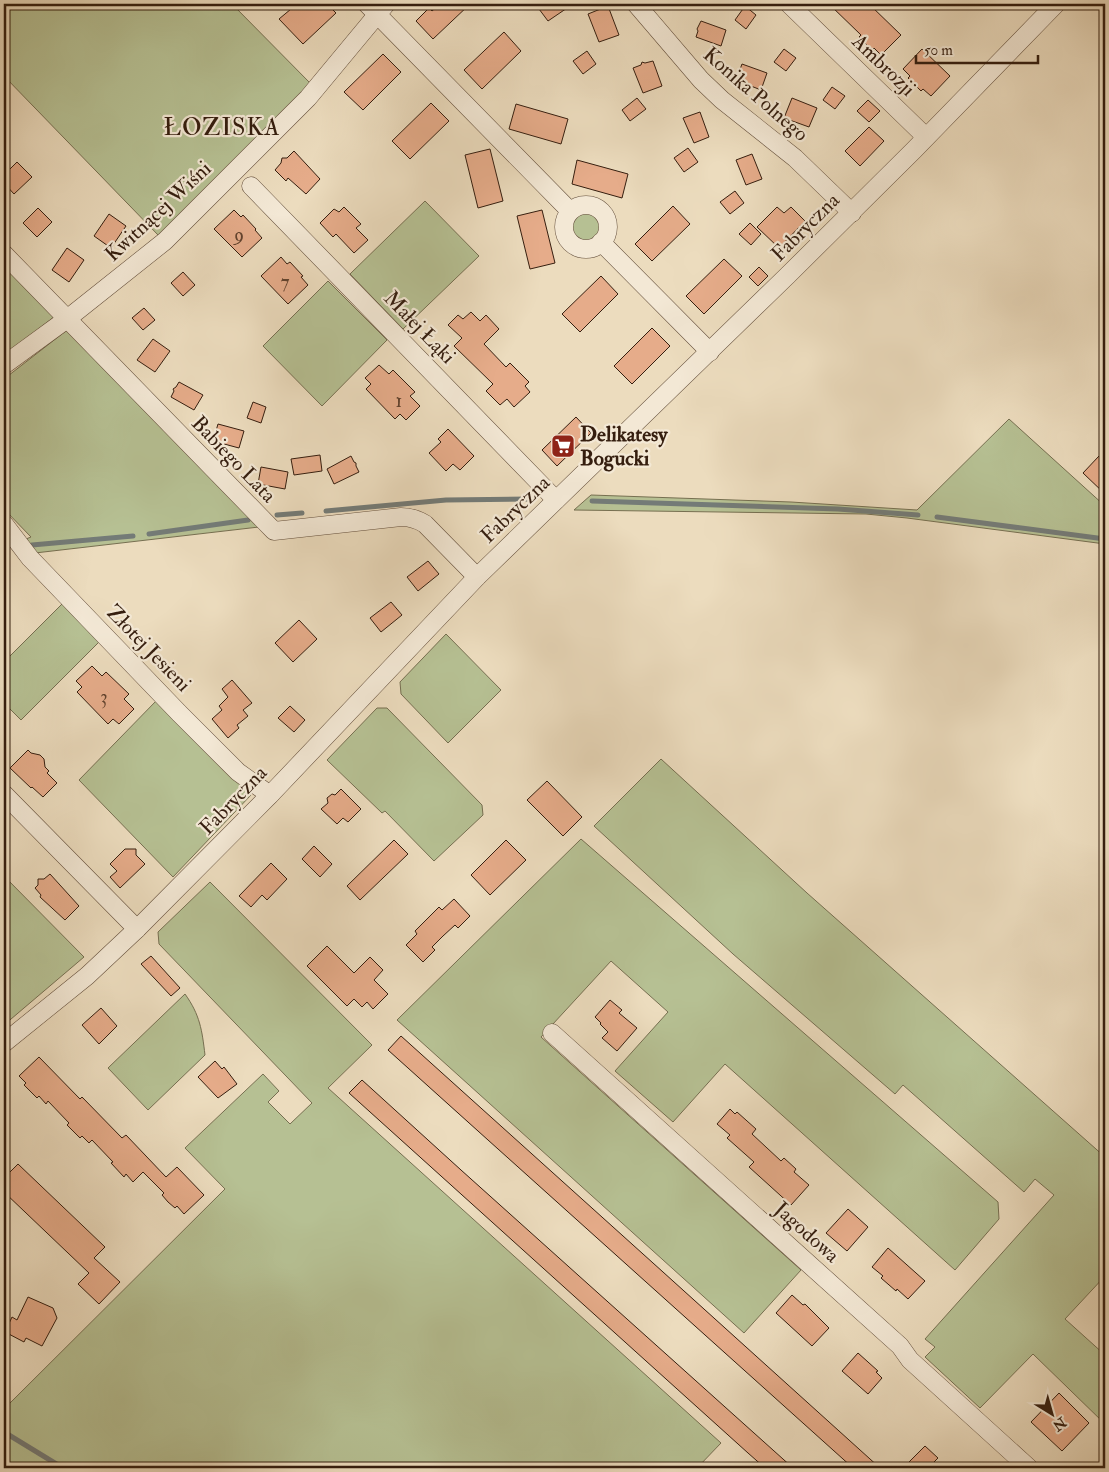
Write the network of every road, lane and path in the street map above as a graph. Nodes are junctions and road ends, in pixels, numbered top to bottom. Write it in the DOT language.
graph roads {
  1 [pos="636,4"];
  2 [pos="789,4"];
  3 [pos="1056,4"];
  4 [pos="377,7"];
  5 [pos="926,137"];
  6 [pos="251,186"];
  7 [pos="570,211"];
  8 [pos="852,212"];
  9 [pos="601,242"];
  10 [pos="4,254"];
  11 [pos="67,319"];
  12 [pos="710,352"];
  13 [pos="4,366"];
  14 [pos="556,500"];
  15 [pos="4,524"];
  16 [pos="478,577"];
  17 [pos="4,794"];
  18 [pos="270,795"];
  19 [pos="137,929"];
  20 [pos="552,1032"];
  21 [pos="4,1043"];
  22 [pos="1029,1468"];
  1 -- 8 [label="street, Konika Polnego"];
  2 -- 5 [label="street, Ambrozji"];
  3 -- 5 [label="street, Fabryczna"];
  4 -- 7 [label="street"];
  4 -- 11 [label="street, Kwitnącej Wiśni"];
  5 -- 8 [label="street, Fabryczna"];
  6 -- 14 [label="street, Małej Łąki"];
  7 -- 9 [label="street"];
  7 -- 9 [label="street"];
  8 -- 12 [label="street, Fabryczna"];
  9 -- 12 [label="street"];
  10 -- 11 [label="street, Babiego Lata"];
  11 -- 13 [label="street, Kwitnącej Wiśni"];
  11 -- 16 [label="street, Babiego Lata"];
  12 -- 14 [label="street, Fabryczna"];
  14 -- 16 [label="street, Fabryczna"];
  15 -- 18 [label="street, Złotej Jesieni"];
  16 -- 18 [label="street, Fabryczna"];
  17 -- 19 [label="street"];
  18 -- 19 [label="street, Fabryczna"];
  19 -- 21 [label="street, Fabryczna"];
  20 -- 22 [label="street, Jagodowa"];
}
